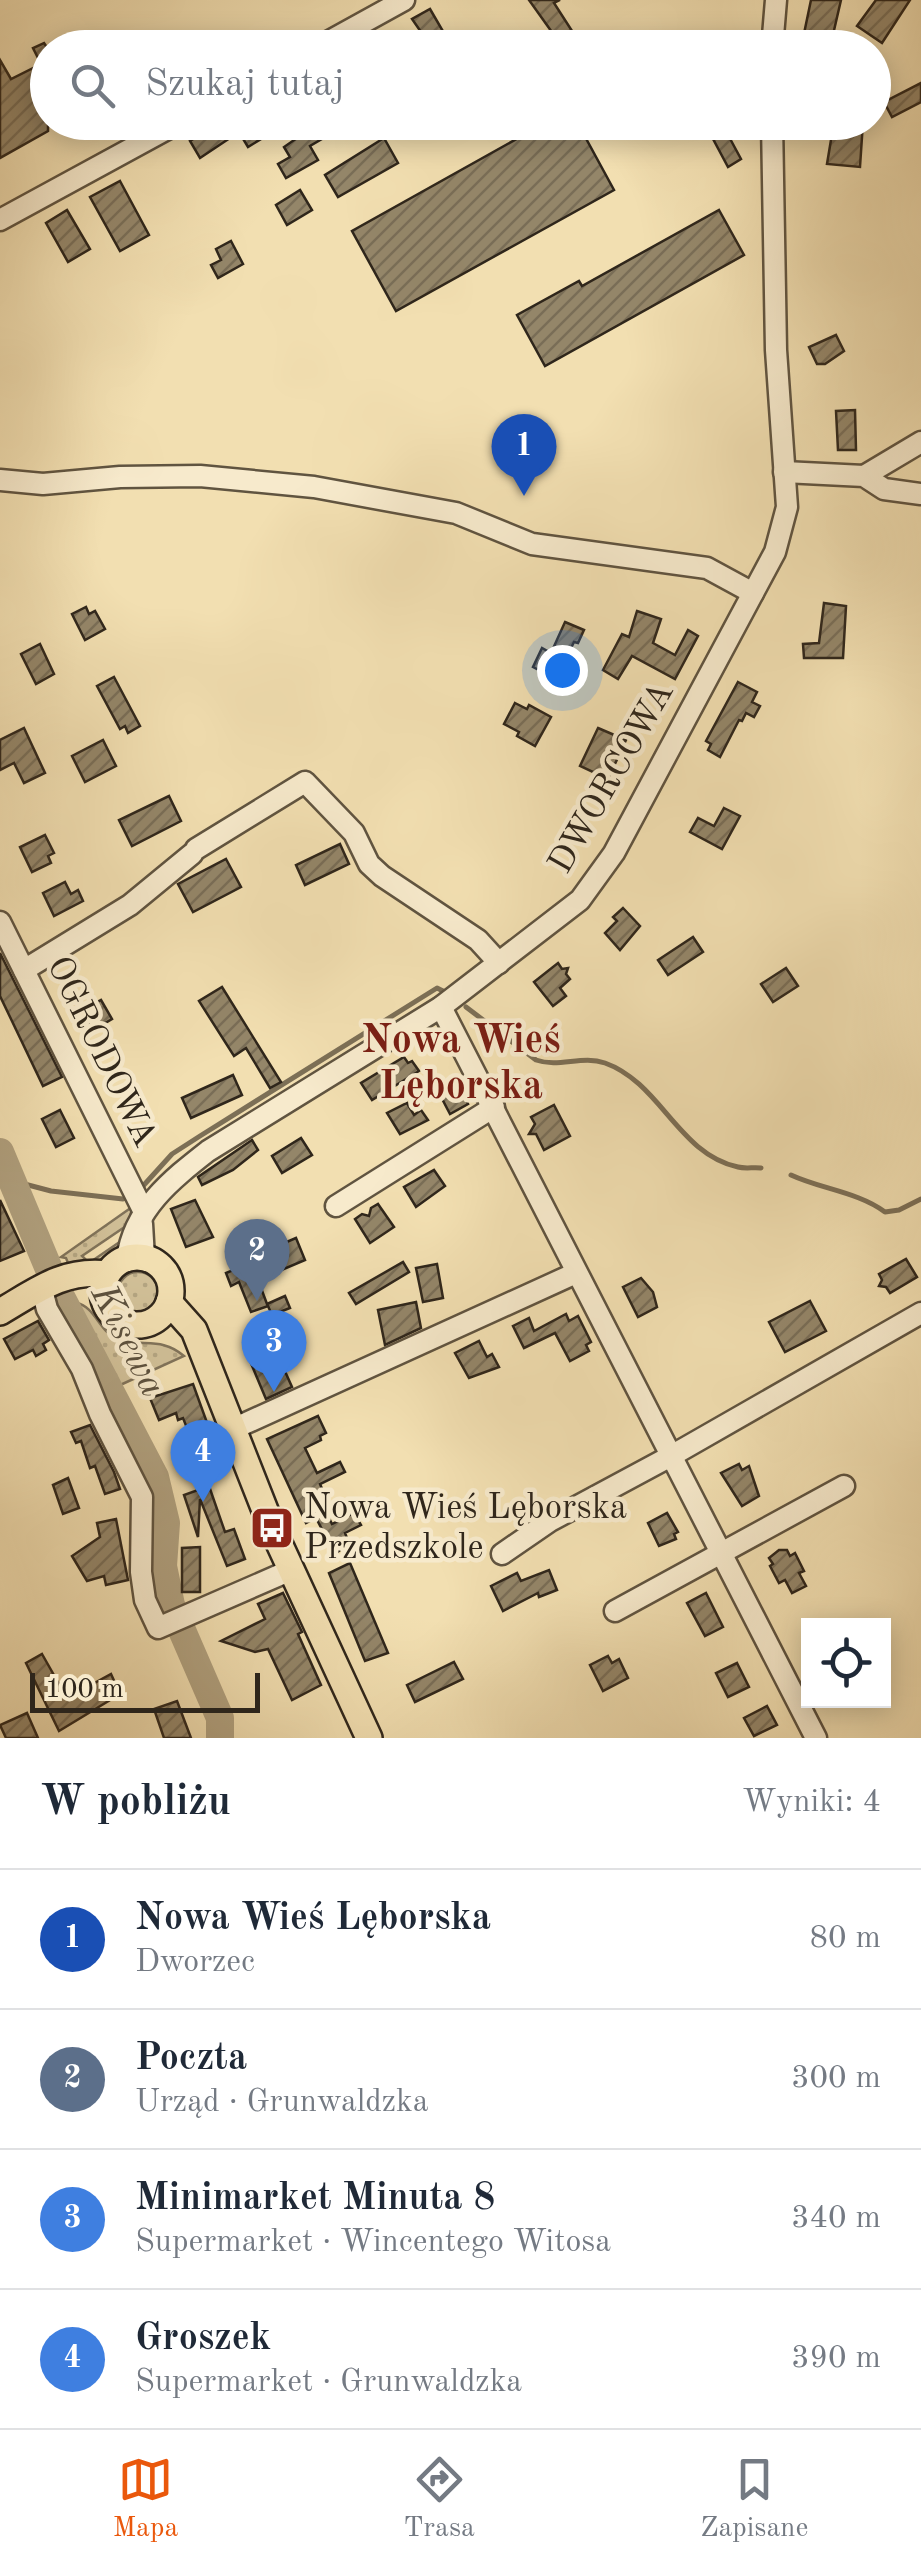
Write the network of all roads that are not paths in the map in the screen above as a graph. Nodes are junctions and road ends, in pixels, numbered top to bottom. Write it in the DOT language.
graph roads {
  1 [pos="404,0"];
  2 [pos="776,0"];
  3 [pos="350,30"];
  4 [pos="774,30"];
  5 [pos="147,140"];
  6 [pos="772,140"];
  7 [pos="0,220"];
  8 [pos="921,442"];
  9 [pos="784,472"];
  10 [pos="864,476"];
  11 [pos="0,480"];
  12 [pos="921,494"];
  13 [pos="753,593"];
  14 [pos="0,922"];
  15 [pos="499,964"];
  16 [pos="24,970"];
  17 [pos="441,1007"];
  18 [pos="494,1107"];
  19 [pos="336,1206"];
  20 [pos="144,1212"];
  21 [pos="120,1271"];
  22 [pos="576,1273"];
  23 [pos="39,1294"];
  24 [pos="161,1312"];
  25 [pos="921,1313"];
  26 [pos="233,1429"];
  27 [pos="671,1456"];
  28 [pos="844,1486"];
  29 [pos="502,1554"];
  30 [pos="722,1554"];
  31 [pos="291,1570"];
  32 [pos="616,1612"];
  33 [pos="369,1738"];
  34 [pos="816,1738"];
  1 -- 3 [label="street"];
  2 -- 4 [label="street"];
  5 -- 7 [label="street"];
  6 -- 9 [label="street, DWORCOWA"];
  8 -- 10 [label="street"];
  9 -- 10 [label="street"];
  9 -- 13 [label="street, DWORCOWA"];
  10 -- 12 [label="street"];
  11 -- 13 [label="street"];
  13 -- 15 [label="street, DWORCOWA"];
  14 -- 16 [label="street, OGRODOWA"];
  15 -- 16 [label="street"];
  15 -- 17 [label="street, DWORCOWA"];
  16 -- 20 [label="street, OGRODOWA"];
  17 -- 18 [label="street"];
  17 -- 20 [label="street, DWORCOWA"];
  18 -- 19 [label="street"];
  18 -- 22 [label="street"];
  20 -- 21 [label="street"];
  21 -- 23 [label="main road"];
  21 -- 24 [label="main road"];
  21 -- 24 [label="main road"];
  22 -- 26 [label="street"];
  22 -- 27 [label="street"];
  23 -- 31 [label="street"];
  24 -- 26 [label="main road"];
  25 -- 27 [label="street"];
  26 -- 31 [label="main road"];
  27 -- 29 [label="street"];
  27 -- 30 [label="street"];
  28 -- 30 [label="street"];
  30 -- 32 [label="street"];
  30 -- 34 [label="street"];
  31 -- 33 [label="main road"];
}
